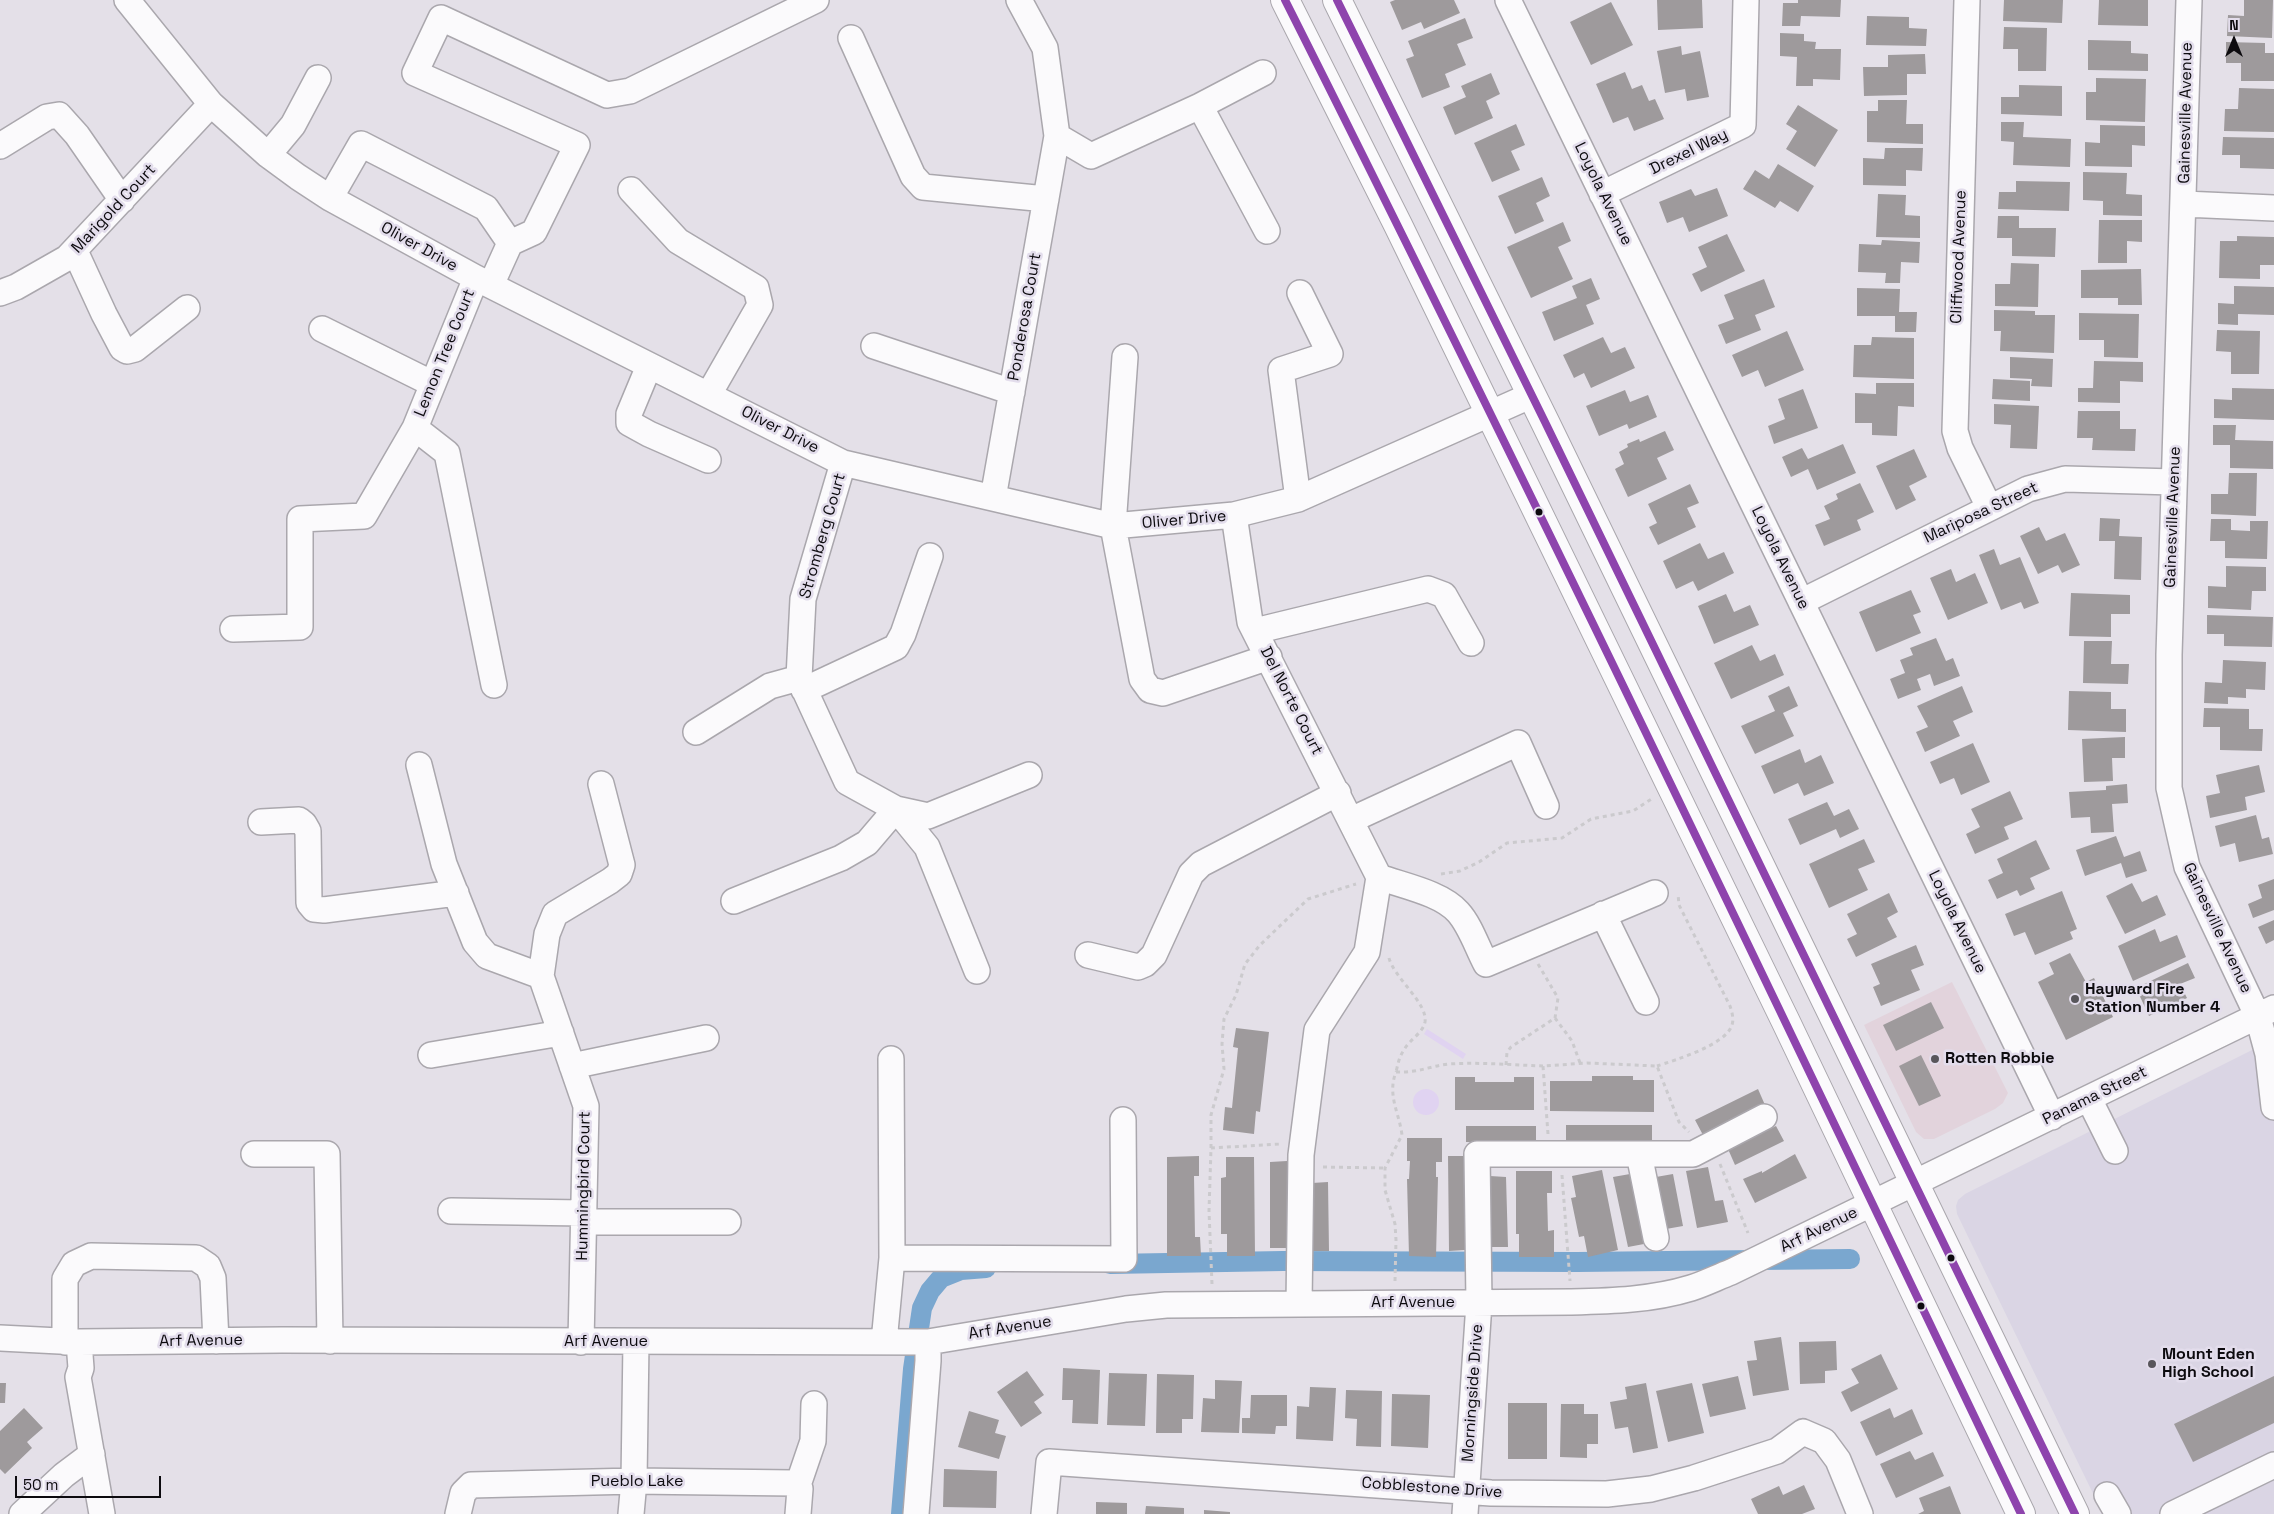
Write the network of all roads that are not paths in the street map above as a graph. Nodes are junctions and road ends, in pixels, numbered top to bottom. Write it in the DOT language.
graph roads {
  1 [pos="816,0"];
  2 [pos="1020,0"];
  3 [pos="1285,0"];
  4 [pos="1337,0"];
  5 [pos="1508,0"];
  6 [pos="1746,0"];
  7 [pos="1967,0"];
  8 [pos="2189,0"];
  9 [pos="131,1"];
  10 [pos="851,38"];
  11 [pos="1263,73"];
  12 [pos="318,78"];
  13 [pos="211,104"];
  14 [pos="1200,106"];
  15 [pos="1057,136"];
  16 [pos="0,146"];
  17 [pos="268,155"];
  18 [pos="631,190"];
  19 [pos="1602,194"];
  20 [pos="330,198"];
  21 [pos="1046,199"];
  22 [pos="122,200"];
  23 [pos="2184,204"];
  24 [pos="2274,208"];
  25 [pos="1267,231"];
  26 [pos="510,243"];
  27 [pos="75,251"];
  28 [pos="483,282"];
  29 [pos="0,293"];
  30 [pos="1300,293"];
  31 [pos="187,308"];
  32 [pos="322,329"];
  33 [pos="874,346"];
  34 [pos="1125,357"];
  35 [pos="649,366"];
  36 [pos="433,384"];
  37 [pos="1012,392"];
  38 [pos="709,394"];
  39 [pos="1532,395"];
  40 [pos="1489,414"];
  41 [pos="415,428"];
  42 [pos="708,460"];
  43 [pos="843,463"];
  44 [pos="2174,482"];
  45 [pos="994,498"];
  46 [pos="1298,498"];
  47 [pos="1989,507"];
  48 [pos="1234,515"];
  49 [pos="1113,526"];
  50 [pos="930,556"];
  51 [pos="1801,602"];
  52 [pos="233,629"];
  53 [pos="1255,630"];
  54 [pos="1471,642"];
  55 [pos="1268,657"];
  56 [pos="801,684"];
  57 [pos="494,685"];
  58 [pos="696,732"];
  59 [pos="419,764"];
  60 [pos="1029,775"];
  61 [pos="601,784"];
  62 [pos="1338,793"];
  63 [pos="1546,806"];
  64 [pos="896,809"];
  65 [pos="1351,820"];
  66 [pos="261,822"];
  67 [pos="1380,877"];
  68 [pos="456,893"];
  69 [pos="1655,893"];
  70 [pos="734,901"];
  71 [pos="1604,914"];
  72 [pos="1088,955"];
  73 [pos="977,970"];
  74 [pos="541,976"];
  75 [pos="1646,1002"];
  76 [pos="2266,1012"];
  77 [pos="560,1033"];
  78 [pos="706,1038"];
  79 [pos="431,1055"];
  80 [pos="890,1059"];
  81 [pos="572,1066"];
  82 [pos="2272,1072"];
  83 [pos="2089,1099"];
  84 [pos="2274,1107"];
  85 [pos="2052,1116"];
  86 [pos="1764,1117"];
  87 [pos="1123,1120"];
  88 [pos="2115,1151"];
  89 [pos="254,1154"];
  90 [pos="1639,1154"];
  91 [pos="1915,1183"];
  92 [pos="1873,1204"];
  93 [pos="451,1211"];
  94 [pos="584,1218"];
  95 [pos="728,1222"];
  96 [pos="1656,1238"];
  97 [pos="892,1258"];
  98 [pos="1479,1303"];
  99 [pos="1299,1304"];
  100 [pos="0,1338"];
  101 [pos="216,1341"];
  102 [pos="330,1341"];
  103 [pos="72,1342"];
  104 [pos="581,1342"];
  105 [pos="636,1342"];
  106 [pos="884,1342"];
  107 [pos="928,1342"];
  108 [pos="814,1404"];
  109 [pos="92,1454"];
  110 [pos="2274,1465"];
  111 [pos="634,1481"];
  112 [pos="799,1487"];
  113 [pos="1466,1502"];
  114 [pos="22,1514"];
  115 [pos="102,1514"];
  116 [pos="458,1514"];
  117 [pos="630,1514"];
  118 [pos="798,1514"];
  119 [pos="916,1514"];
  120 [pos="1044,1514"];
  121 [pos="1860,1514"];
  122 [pos="2021,1514"];
  123 [pos="2075,1514"];
  124 [pos="2173,1514"];
  1 -- 26 [label="street"];
  2 -- 15 [label="street, Ponderosa Court"];
  3 -- 40 [label="main road"];
  4 -- 39 [label="main road"];
  5 -- 19 [label="street, Loyola Avenue"];
  6 -- 19 [label="street, Drexel Way"];
  7 -- 47 [label="street, Cliffwood Avenue"];
  8 -- 23 [label="street, Gainesville Avenue"];
  9 -- 13 [label="street, Oliver Drive"];
  10 -- 21 [label="street"];
  11 -- 14 [label="street"];
  12 -- 17 [label="street"];
  13 -- 17 [label="street, Oliver Drive"];
  13 -- 22 [label="street, Marigold Court"];
  14 -- 15 [label="street"];
  14 -- 25 [label="street"];
  15 -- 21 [label="street, Ponderosa Court"];
  16 -- 22 [label="street"];
  17 -- 20 [label="street, Oliver Drive"];
  18 -- 38 [label="street"];
  19 -- 51 [label="street, Loyola Avenue"];
  20 -- 26 [label="street"];
  20 -- 28 [label="street, Oliver Drive"];
  21 -- 37 [label="street, Ponderosa Court"];
  22 -- 27 [label="street, Marigold Court"];
  23 -- 24 [label="street"];
  23 -- 44 [label="street, Gainesville Avenue"];
  26 -- 28 [label="street, Lemon Tree Court"];
  27 -- 29 [label="street, Marigold Court"];
  27 -- 31 [label="street"];
  28 -- 35 [label="street, Oliver Drive"];
  28 -- 36 [label="street, Lemon Tree Court"];
  30 -- 46 [label="street"];
  32 -- 36 [label="street"];
  33 -- 37 [label="street"];
  34 -- 49 [label="street"];
  35 -- 38 [label="street, Oliver Drive"];
  35 -- 42 [label="street"];
  36 -- 41 [label="street, Lemon Tree Court"];
  37 -- 45 [label="street, Ponderosa Court"];
  38 -- 43 [label="street, Oliver Drive"];
  39 -- 40 [label="street, Oliver Drive"];
  39 -- 91 [label="main road"];
  40 -- 46 [label="street, Oliver Drive"];
  40 -- 92 [label="main road"];
  41 -- 52 [label="street, Lemon Tree Court"];
  41 -- 57 [label="street"];
  43 -- 45 [label="street, Oliver Drive"];
  43 -- 56 [label="street, Stromberg Court"];
  44 -- 47 [label="street, Mariposa Street"];
  44 -- 76 [label="street, Gainesville Avenue"];
  45 -- 49 [label="street, Oliver Drive"];
  46 -- 48 [label="street, Oliver Drive"];
  47 -- 51 [label="street, Mariposa Street"];
  48 -- 49 [label="street, Oliver Drive"];
  48 -- 53 [label="street, Del Norte Court"];
  49 -- 55 [label="street"];
  50 -- 56 [label="street"];
  51 -- 85 [label="street, Loyola Avenue"];
  53 -- 54 [label="street"];
  53 -- 55 [label="street, Del Norte Court"];
  55 -- 62 [label="street, Del Norte Court"];
  56 -- 58 [label="street"];
  56 -- 64 [label="street, Stromberg Court"];
  59 -- 68 [label="street"];
  60 -- 64 [label="street"];
  61 -- 74 [label="street"];
  62 -- 65 [label="street, Del Norte Court"];
  62 -- 72 [label="street"];
  63 -- 65 [label="street"];
  64 -- 70 [label="street"];
  64 -- 73 [label="street"];
  65 -- 67 [label="street, Del Norte Court"];
  66 -- 68 [label="street"];
  67 -- 71 [label="street"];
  67 -- 99 [label="street"];
  68 -- 74 [label="street"];
  69 -- 71 [label="street"];
  71 -- 75 [label="street"];
  74 -- 77 [label="street, Hummingbird Court"];
  76 -- 82 [label="street, Gainesville Avenue"];
  76 -- 83 [label="street, Panama Street"];
  77 -- 79 [label="street"];
  77 -- 81 [label="street, Hummingbird Court"];
  78 -- 81 [label="street"];
  80 -- 97 [label="street"];
  81 -- 94 [label="street, Hummingbird Court"];
  82 -- 84 [label="street, Gainesville Avenue"];
  83 -- 85 [label="street, Panama Street"];
  83 -- 88 [label="street"];
  85 -- 91 [label="street, Panama Street"];
  86 -- 90 [label="street"];
  87 -- 97 [label="street"];
  89 -- 102 [label="street"];
  90 -- 96 [label="street"];
  90 -- 98 [label="street, Morningside Drive"];
  91 -- 92 [label="street, Arf Avenue"];
  91 -- 123 [label="main road"];
  92 -- 98 [label="street, Arf Avenue"];
  92 -- 122 [label="main road"];
  93 -- 94 [label="street"];
  94 -- 95 [label="street"];
  94 -- 104 [label="street, Hummingbird Court"];
  97 -- 106 [label="street"];
  98 -- 99 [label="street, Arf Avenue"];
  98 -- 113 [label="street, Morningside Drive"];
  99 -- 107 [label="street, Arf Avenue"];
  100 -- 103 [label="street, Arf Avenue"];
  101 -- 102 [label="street, Arf Avenue"];
  101 -- 103 [label="street, Arf Avenue"];
  101 -- 103 [label="street"];
  102 -- 104 [label="street, Arf Avenue"];
  103 -- 109 [label="street"];
  104 -- 105 [label="street, Arf Avenue"];
  105 -- 106 [label="street, Arf Avenue"];
  105 -- 111 [label="street"];
  106 -- 107 [label="street, Arf Avenue"];
  107 -- 119 [label="street"];
  108 -- 112 [label="street"];
  109 -- 114 [label="street"];
  109 -- 115 [label="street"];
  110 -- 124 [label="street"];
  111 -- 112 [label="street, Pueblo Lake"];
  111 -- 116 [label="street, Pueblo Lake"];
  111 -- 117 [label="street"];
  112 -- 118 [label="street"];
  113 -- 120 [label="street, Cobblestone Drive"];
  113 -- 121 [label="street, Cobblestone Drive"];
}
